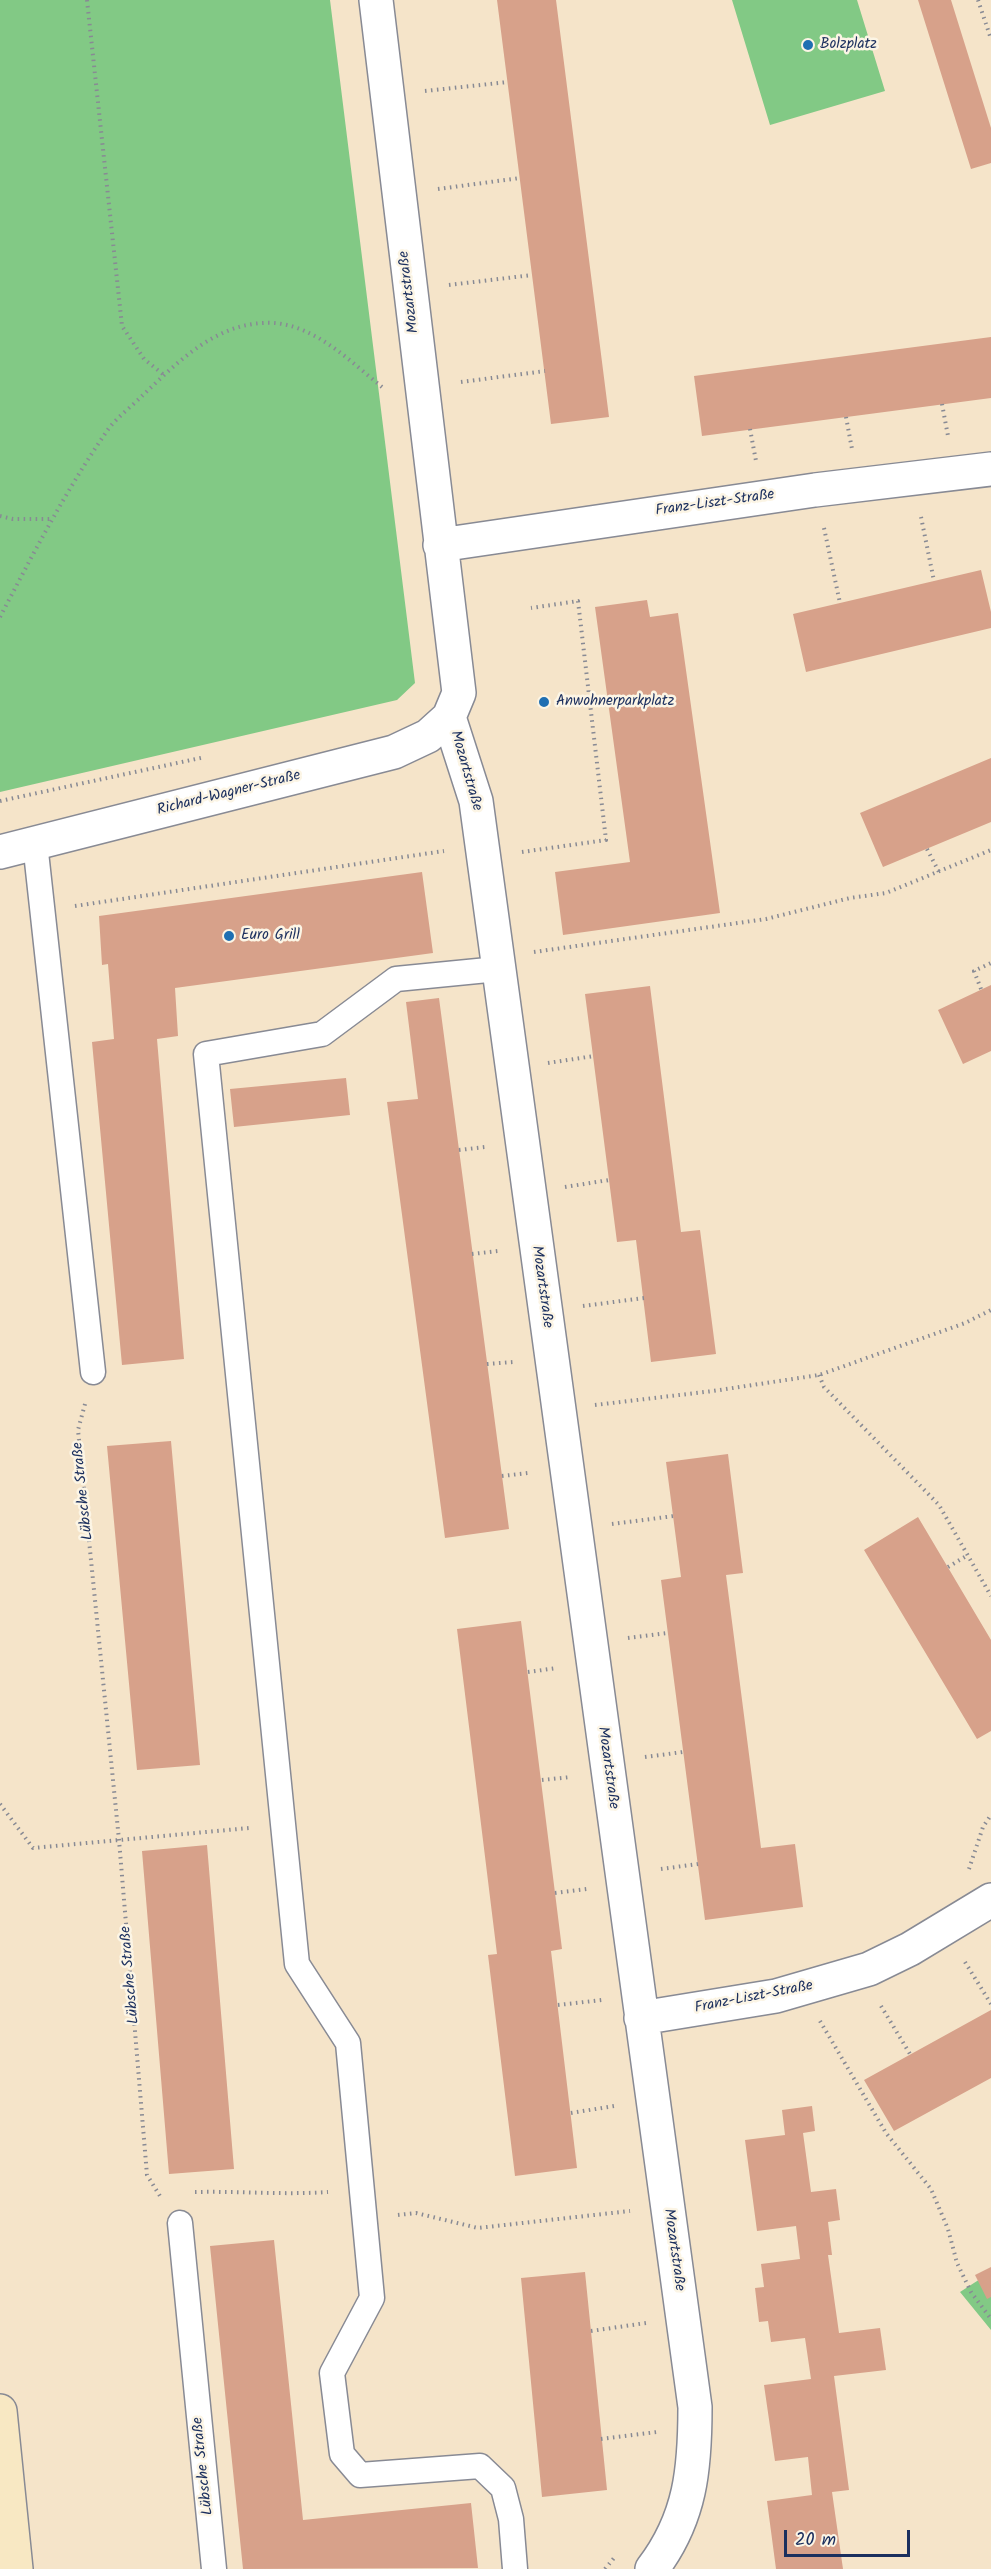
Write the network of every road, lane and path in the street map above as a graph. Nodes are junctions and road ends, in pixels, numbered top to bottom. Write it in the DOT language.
graph roads {
  1 [pos="87,0"];
  2 [pos="376,0"];
  3 [pos="978,0"];
  4 [pos="991,39"];
  5 [pos="508,82"];
  6 [pos="415,93"];
  7 [pos="520,178"];
  8 [pos="427,191"];
  9 [pos="532,275"];
  10 [pos="439,286"];
  11 [pos="545,371"];
  12 [pos="164,375"];
  13 [pos="452,384"];
  14 [pos="383,388"];
  15 [pos="942,404"];
  16 [pos="846,417"];
  17 [pos="750,429"];
  18 [pos="949,443"];
  19 [pos="853,456"];
  20 [pos="757,468"];
  21 [pos="991,469"];
  22 [pos="912,478"];
  23 [pos="815,490"];
  24 [pos="0,516"];
  25 [pos="51,519"];
  26 [pos="440,545"];
  27 [pos="934,581"];
  28 [pos="840,603"];
  29 [pos="531,609"];
  30 [pos="0,617"];
  31 [pos="449,717"];
  32 [pos="208,757"];
  33 [pos="0,801"];
  34 [pos="35,843"];
  35 [pos="482,845"];
  36 [pos="927,849"];
  37 [pos="991,850"];
  38 [pos="0,852"];
  39 [pos="520,853"];
  40 [pos="939,872"];
  41 [pos="43,911"];
  42 [pos="510,961"];
  43 [pos="991,963"];
  44 [pos="981,989"];
  45 [pos="594,1056"];
  46 [pos="547,1063"];
  47 [pos="495,1145"];
  48 [pos="459,1150"];
  49 [pos="609,1180"];
  50 [pos="564,1187"];
  51 [pos="508,1250"];
  52 [pos="472,1254"];
  53 [pos="644,1298"];
  54 [pos="578,1306"];
  55 [pos="991,1310"];
  56 [pos="524,1361"];
  57 [pos="487,1364"];
  58 [pos="93,1372"];
  59 [pos="819,1375"];
  60 [pos="591,1406"];
  61 [pos="537,1472"];
  62 [pos="502,1476"];
  63 [pos="674,1516"];
  64 [pos="608,1524"];
  65 [pos="968,1555"];
  66 [pos="948,1567"];
  67 [pos="991,1596"];
  68 [pos="668,1633"];
  69 [pos="624,1639"];
  70 [pos="564,1667"];
  71 [pos="528,1672"];
  72 [pos="683,1752"];
  73 [pos="639,1758"];
  74 [pos="578,1777"];
  75 [pos="542,1780"];
  76 [pos="0,1804"];
  77 [pos="283,1825"];
  78 [pos="119,1840"];
  79 [pos="698,1864"];
  80 [pos="653,1870"];
  81 [pos="592,1889"];
  82 [pos="555,1893"];
  83 [pos="991,1900"];
  84 [pos="964,1961"];
  85 [pos="608,1999"];
  86 [pos="880,2004"];
  87 [pos="991,2004"];
  88 [pos="558,2006"];
  89 [pos="815,2013"];
  90 [pos="641,2018"];
  91 [pos="910,2054"];
  92 [pos="621,2105"];
  93 [pos="571,2113"];
  94 [pos="362,2190"];
  95 [pos="157,2192"];
  96 [pos="169,2192"];
  97 [pos="193,2192"];
  98 [pos="634,2211"];
  99 [pos="364,2218"];
  100 [pos="180,2223"];
  101 [pos="991,2319"];
  102 [pos="649,2322"];
  103 [pos="591,2331"];
  104 [pos="0,2411"];
  105 [pos="660,2432"];
  106 [pos="602,2439"];
  107 [pos="16,2569"];
  108 [pos="214,2569"];
  109 [pos="515,2569"];
  110 [pos="652,2569"];
  1 -- 12 [label="path"];
  2 -- 26 [label="street, Mozartstraße"];
  3 -- 4 [label="path"];
  5 -- 6 [label="path"];
  7 -- 8 [label="path"];
  9 -- 10 [label="path"];
  11 -- 13 [label="path"];
  12 -- 14 [label="path"];
  12 -- 25 [label="path"];
  15 -- 18 [label="path"];
  16 -- 19 [label="path"];
  17 -- 20 [label="path"];
  21 -- 22 [label="street, Franz-Liszt-Straße"];
  22 -- 23 [label="street, Franz-Liszt-Straße"];
  22 -- 27 [label="path"];
  23 -- 26 [label="street, Franz-Liszt-Straße"];
  23 -- 28 [label="path"];
  24 -- 25 [label="path"];
  25 -- 30 [label="path"];
  26 -- 31 [label="street, Mozartstraße"];
  29 -- 39 [label="path"];
  31 -- 34 [label="street, Richard-Wagner-Straße"];
  31 -- 35 [label="street, Mozartstraße"];
  32 -- 33 [label="path"];
  34 -- 38 [label="street, Richard-Wagner-Straße"];
  34 -- 41 [label="lane"];
  35 -- 41 [label="path"];
  35 -- 42 [label="street, Mozartstraße"];
  36 -- 40 [label="path"];
  37 -- 40 [label="path"];
  40 -- 42 [label="path"];
  41 -- 58 [label="lane"];
  42 -- 77 [label="lane"];
  42 -- 90 [label="street, Mozartstraße"];
  43 -- 44 [label="path"];
  45 -- 46 [label="path"];
  47 -- 48 [label="path"];
  49 -- 50 [label="path"];
  51 -- 52 [label="path"];
  53 -- 54 [label="path"];
  55 -- 59 [label="path"];
  56 -- 57 [label="path"];
  58 -- 78 [label="path, Lübsche Straße"];
  59 -- 60 [label="path"];
  59 -- 65 [label="path"];
  61 -- 62 [label="path"];
  63 -- 64 [label="path"];
  65 -- 66 [label="path"];
  65 -- 67 [label="path"];
  68 -- 69 [label="path"];
  70 -- 71 [label="path"];
  72 -- 73 [label="path"];
  74 -- 75 [label="path"];
  76 -- 78 [label="path"];
  77 -- 78 [label="path"];
  77 -- 94 [label="lane"];
  78 -- 95 [label="path, Lübsche Straße"];
  79 -- 80 [label="path"];
  81 -- 82 [label="path"];
  83 -- 90 [label="street, Franz-Liszt-Straße"];
  84 -- 87 [label="path"];
  85 -- 88 [label="path"];
  86 -- 91 [label="path"];
  89 -- 101 [label="path"];
  90 -- 110 [label="street, Mozartstraße"];
  92 -- 93 [label="path"];
  94 -- 97 [label="path"];
  94 -- 99 [label="lane"];
  95 -- 96 [label="path"];
  95 -- 100 [label="path, Lübsche Straße"];
  98 -- 99 [label="path"];
  99 -- 109 [label="lane"];
  100 -- 108 [label="lane, Lübsche Straße"];
  102 -- 103 [label="path"];
  104 -- 107 [label="street"];
  105 -- 106 [label="path"];
}
